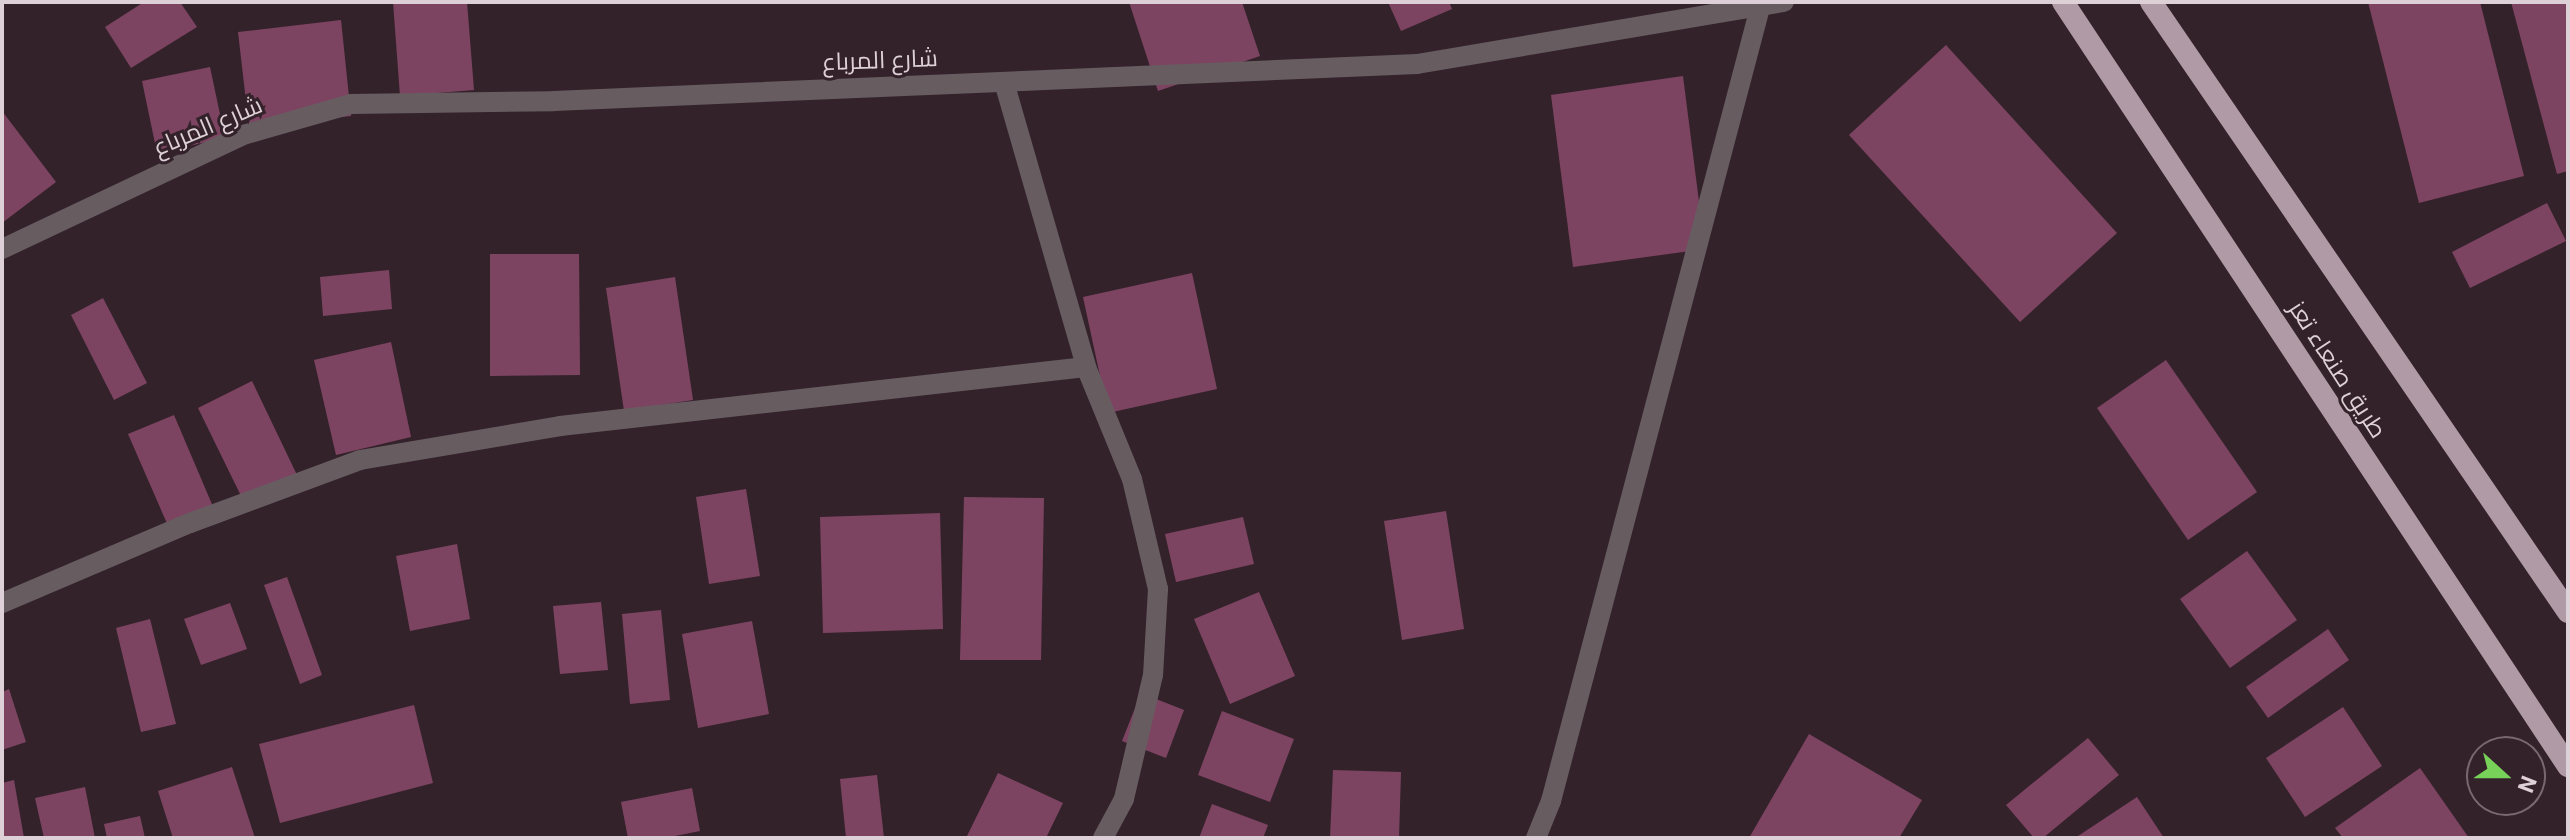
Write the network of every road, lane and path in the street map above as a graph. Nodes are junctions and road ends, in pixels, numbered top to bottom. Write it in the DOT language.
graph roads {
  1 [pos="1784,2"];
  2 [pos="2063,2"];
  3 [pos="2151,2"];
  4 [pos="1760,8"];
  5 [pos="1004,82"];
  6 [pos="2,249"];
  7 [pos="1086,367"];
  8 [pos="2,603"];
  9 [pos="2568,612"];
  10 [pos="2568,766"];
  11 [pos="1103,838"];
  12 [pos="1536,838"];
  1 -- 4 [label="street, شارع المرباع"];
  2 -- 10 [label="highway, طريق صنعاء تعز"];
  3 -- 9 [label="highway"];
  4 -- 5 [label="street, شارع المرباع"];
  4 -- 12 [label="street"];
  5 -- 6 [label="street, شارع المرباع"];
  5 -- 7 [label="street"];
  7 -- 8 [label="street"];
  7 -- 11 [label="street"];
}
